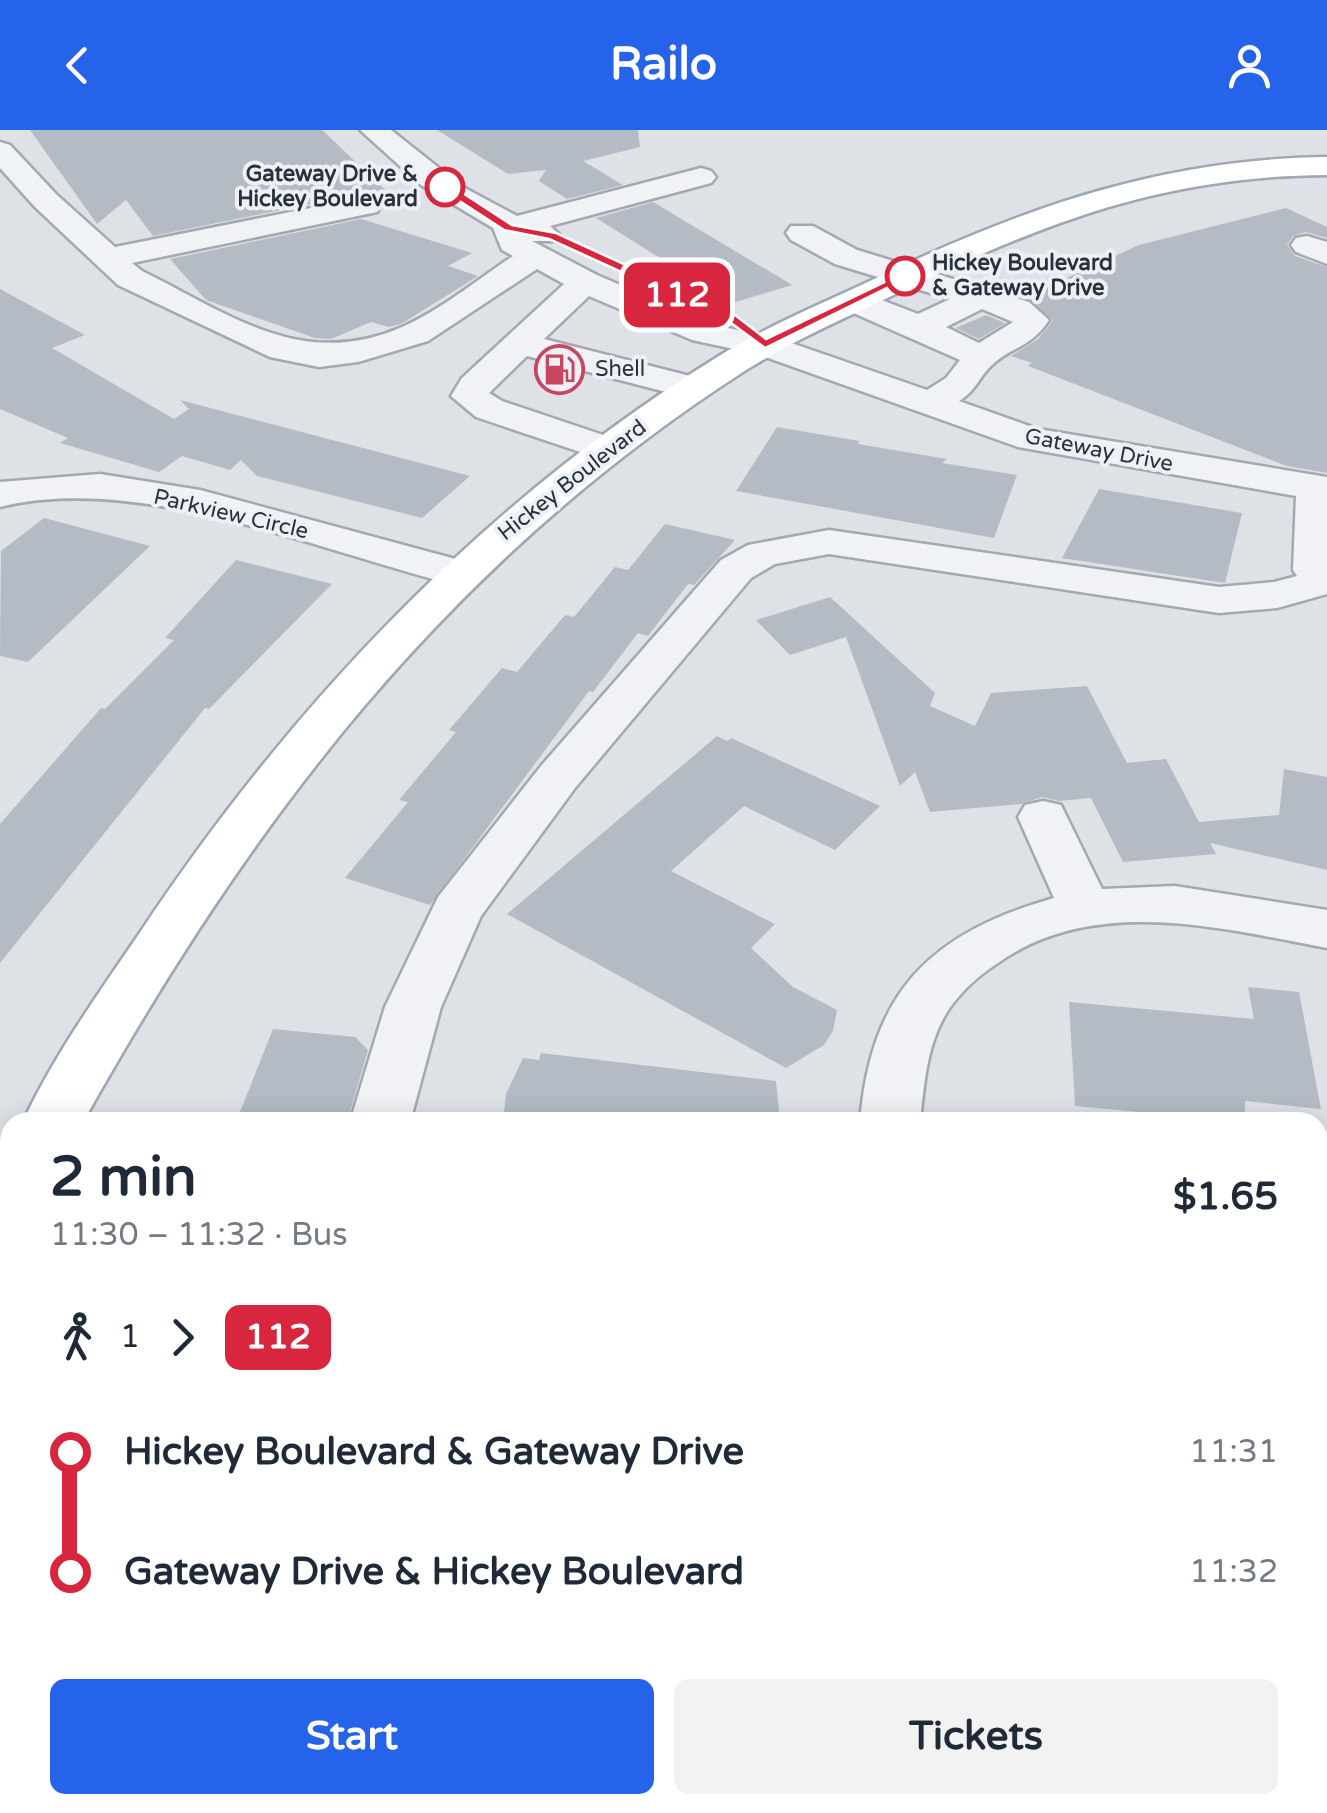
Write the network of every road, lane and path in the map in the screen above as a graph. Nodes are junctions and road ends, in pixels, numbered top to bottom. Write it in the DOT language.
graph roads {
  1 [pos="374,130"];
  2 [pos="0,150"];
  3 [pos="1325,165"];
  4 [pos="701,177"];
  5 [pos="366,206"];
  6 [pos="508,228"];
  7 [pos="802,233"];
  8 [pos="535,256"];
  9 [pos="109,258"];
  10 [pos="905,276"];
  11 [pos="585,282"];
  12 [pos="980,296"];
  13 [pos="854,301"];
  14 [pos="919,327"];
  15 [pos="522,344"];
  16 [pos="765,344"];
  17 [pos="980,357"];
  18 [pos="693,388"];
  19 [pos="930,404"];
  20 [pos="608,448"];
  21 [pos="1322,488"];
  22 [pos="3,490"];
  23 [pos="459,573"];
  24 [pos="1044,817"];
  25 [pos="1085,908"];
  26 [pos="1327,928"];
  27 [pos="59,1112"];
  28 [pos="383,1112"];
  29 [pos="891,1112"];
  1 -- 6 [label="street, Gateway Drive"];
  2 -- 9 [label="street"];
  3 -- 10 [label="main road, Hickey Boulevard"];
  4 -- 6 [label="street"];
  5 -- 9 [label="street"];
  6 -- 8 [label="street, Gateway Drive"];
  6 -- 16 [label="street, Gateway Drive"];
  7 -- 10 [label="street"];
  8 -- 9 [label="street"];
  8 -- 11 [label="street, Gateway Drive"];
  10 -- 12 [label="street"];
  10 -- 13 [label="main road, Hickey Boulevard"];
  11 -- 15 [label="street"];
  11 -- 16 [label="street, Gateway Drive"];
  12 -- 14 [label="street"];
  12 -- 17 [label="street"];
  13 -- 14 [label="street"];
  13 -- 16 [label="main road, Hickey Boulevard"];
  14 -- 17 [label="street"];
  15 -- 18 [label="street"];
  15 -- 20 [label="street"];
  16 -- 18 [label="main road, Hickey Boulevard"];
  16 -- 19 [label="street, Gateway Drive"];
  17 -- 19 [label="street"];
  18 -- 20 [label="main road, Hickey Boulevard"];
  19 -- 21 [label="street, Gateway Drive"];
  20 -- 23 [label="main road, Hickey Boulevard"];
  21 -- 28 [label="street"];
  22 -- 23 [label="street, Parkview Circle"];
  23 -- 27 [label="main road, Hickey Boulevard"];
  24 -- 25 [label="street"];
  25 -- 26 [label="street"];
  25 -- 29 [label="street"];
}
